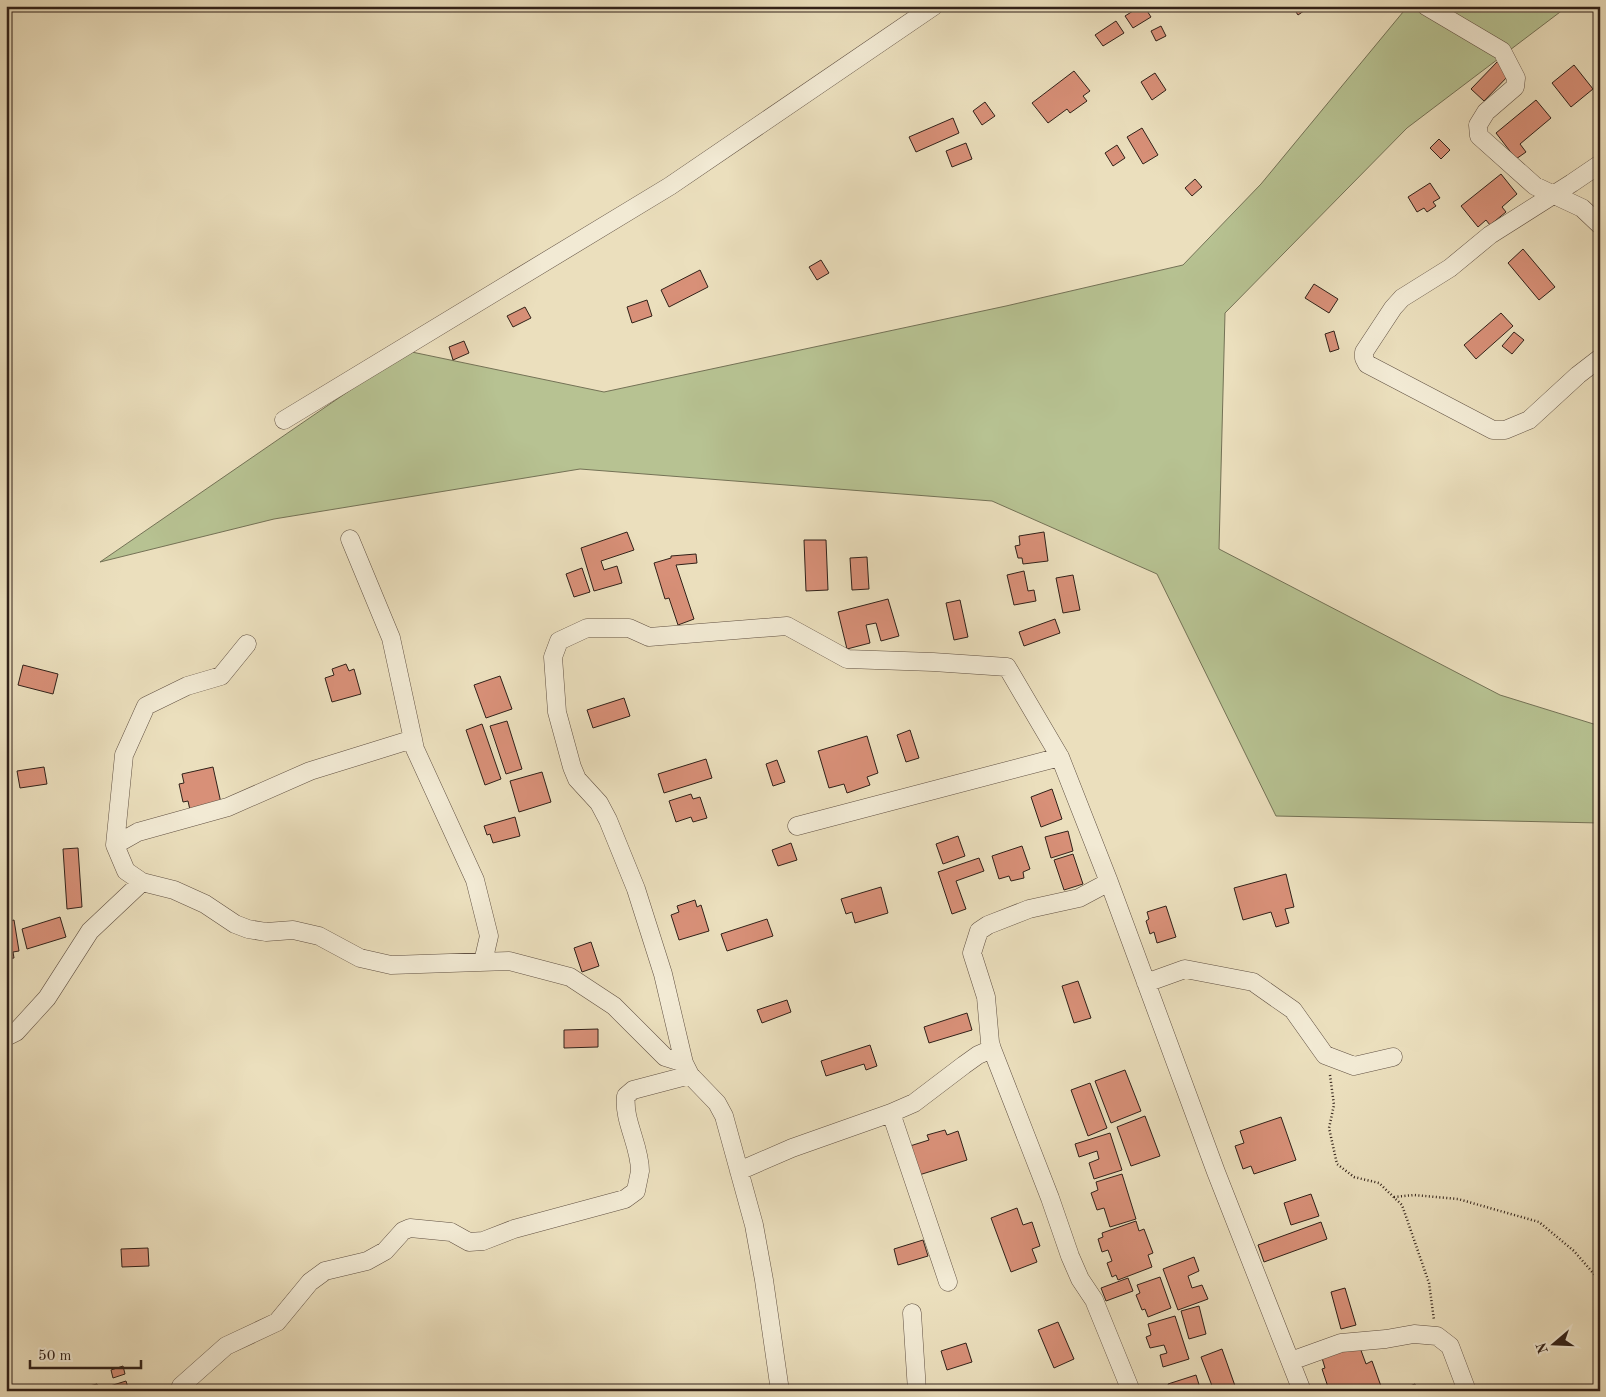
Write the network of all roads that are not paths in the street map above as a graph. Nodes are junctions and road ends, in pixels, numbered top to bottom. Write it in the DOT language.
graph roads {
  1 [pos="934,6"];
  2 [pos="1426,6"];
  3 [pos="1600,164"];
  4 [pos="1554,195"];
  5 [pos="1600,225"];
  6 [pos="1600,358"];
  7 [pos="284,420"];
  8 [pos="350,539"];
  9 [pos="247,644"];
  10 [pos="413,739"];
  11 [pos="1060,757"];
  12 [pos="797,826"];
  13 [pos="115,845"];
  14 [pos="142,882"];
  15 [pos="1109,882"];
  16 [pos="483,962"];
  17 [pos="1146,983"];
  18 [pos="6,1037"];
  19 [pos="992,1049"];
  20 [pos="1393,1057"];
  21 [pos="687,1069"];
  22 [pos="891,1113"];
  23 [pos="738,1171"];
  24 [pos="948,1282"];
  25 [pos="912,1313"];
  26 [pos="1291,1361"];
  27 [pos="179,1391"];
  28 [pos="780,1391"];
  29 [pos="918,1391"];
  30 [pos="1131,1391"];
  31 [pos="1302,1391"];
  32 [pos="1467,1391"];
  1 -- 7 [label="street"];
  2 -- 4 [label="street"];
  3 -- 4 [label="street"];
  4 -- 5 [label="street"];
  4 -- 6 [label="street"];
  8 -- 10 [label="street"];
  9 -- 13 [label="street"];
  10 -- 13 [label="street"];
  10 -- 16 [label="street"];
  11 -- 12 [label="street"];
  11 -- 15 [label="street"];
  11 -- 21 [label="street"];
  13 -- 14 [label="street"];
  14 -- 16 [label="street"];
  14 -- 18 [label="street"];
  15 -- 17 [label="street"];
  15 -- 19 [label="street"];
  16 -- 21 [label="street"];
  17 -- 20 [label="street"];
  17 -- 26 [label="street"];
  19 -- 22 [label="street"];
  19 -- 30 [label="street"];
  21 -- 23 [label="street"];
  21 -- 27 [label="street"];
  22 -- 23 [label="street"];
  22 -- 24 [label="street"];
  23 -- 28 [label="street"];
  25 -- 29 [label="street"];
  26 -- 31 [label="street"];
  26 -- 32 [label="street"];
}
